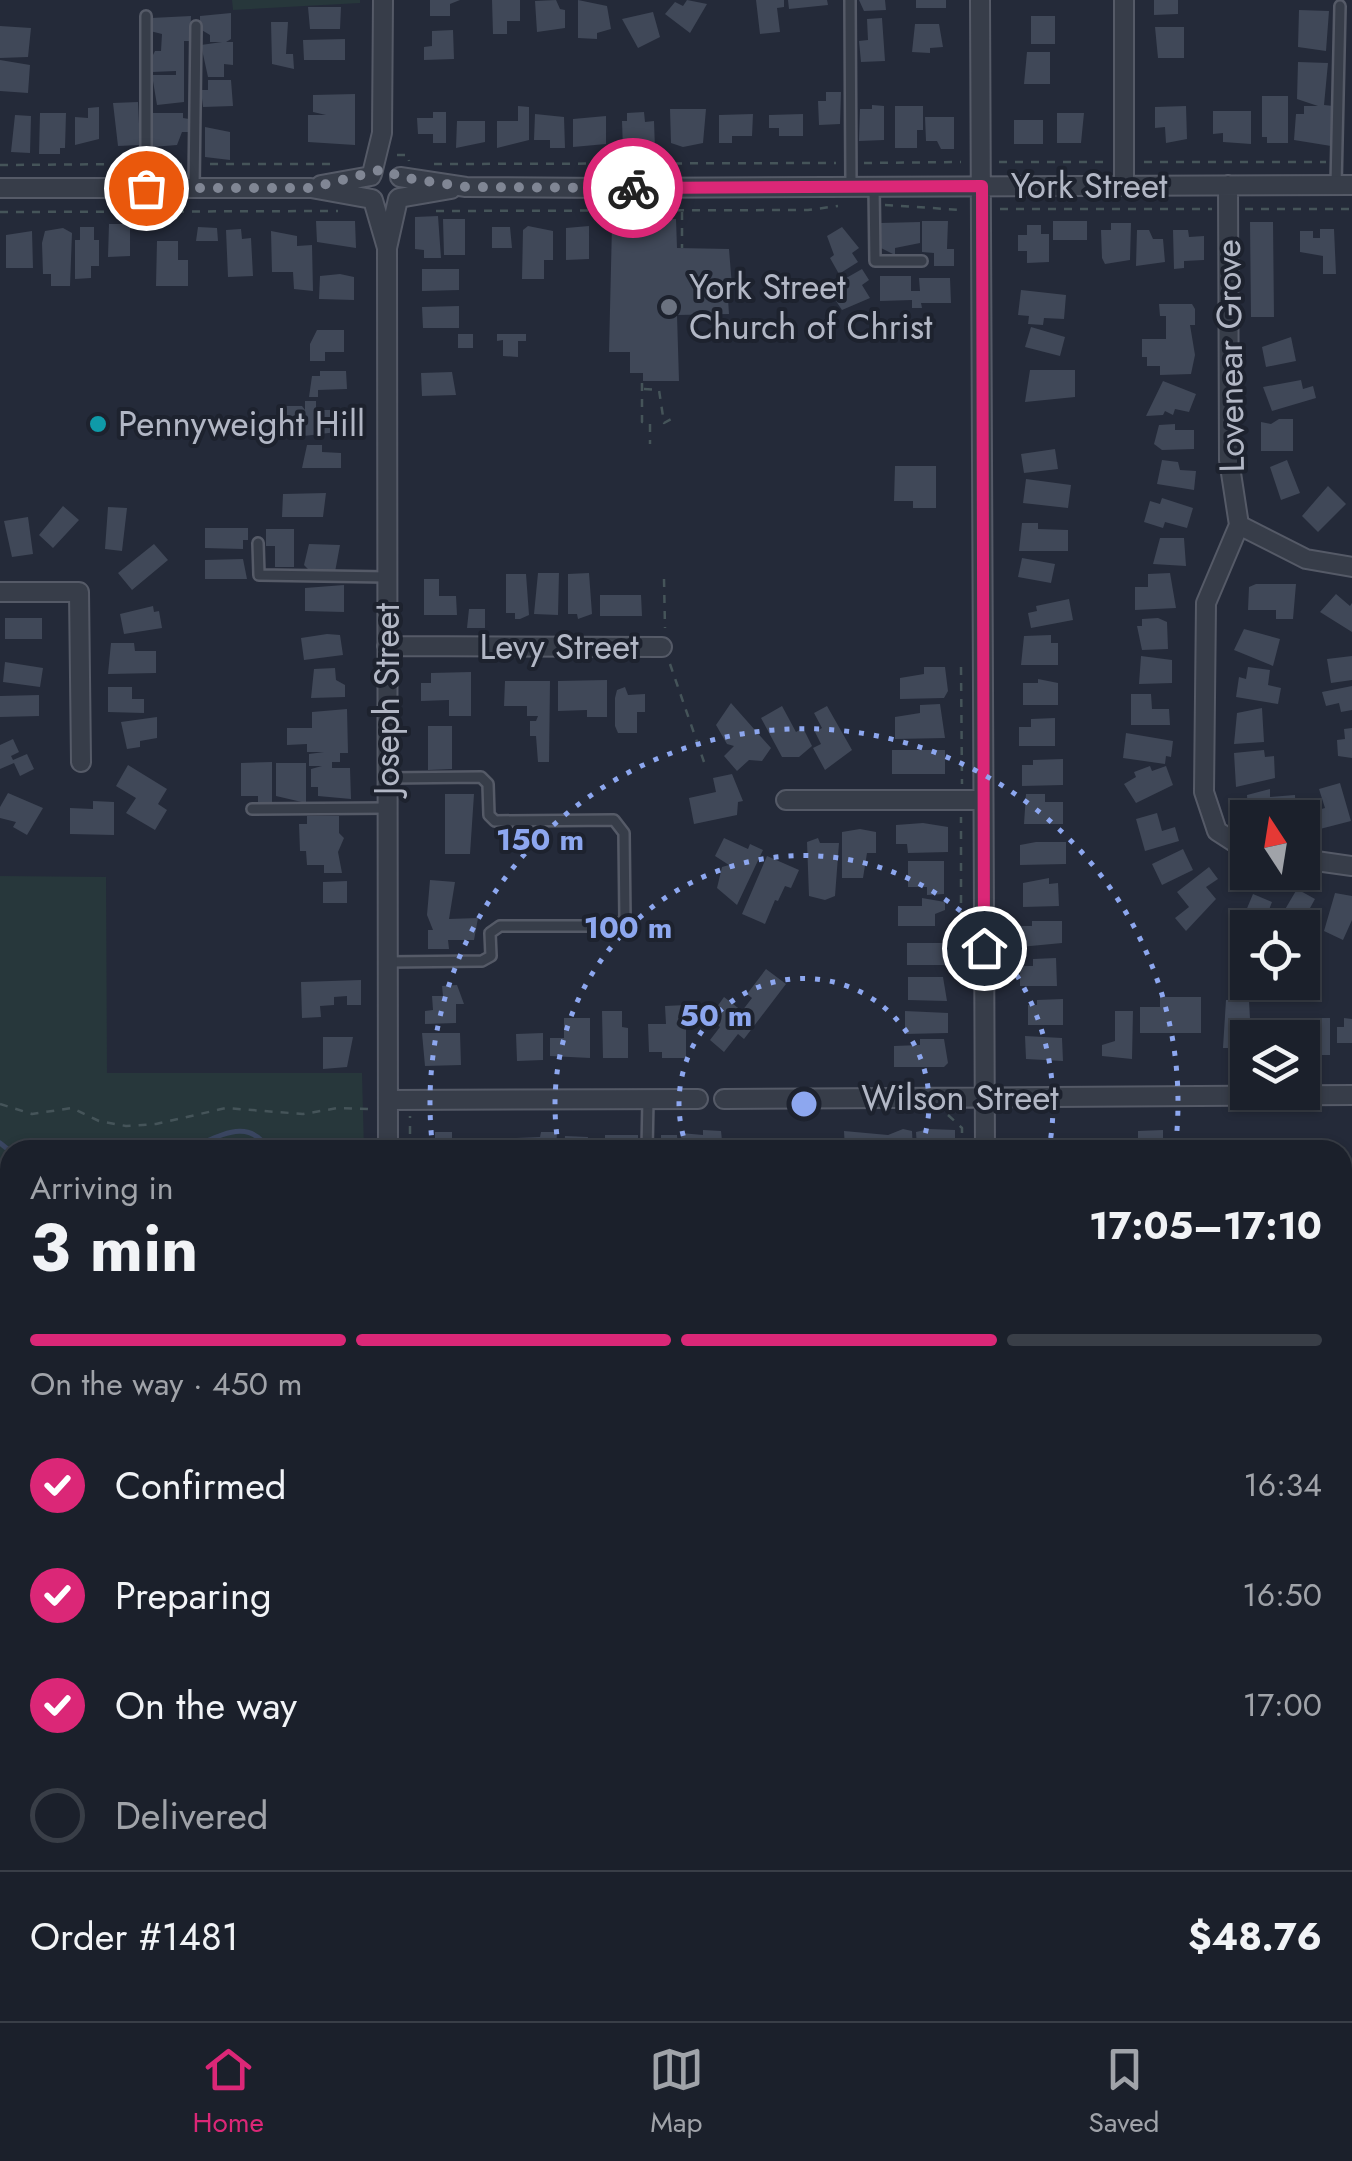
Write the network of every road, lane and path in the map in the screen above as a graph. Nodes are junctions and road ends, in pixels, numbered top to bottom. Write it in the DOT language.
graph roads {
  1 [pos="383,0"];
  2 [pos="850,0"];
  3 [pos="980,0"];
  4 [pos="1124,0"];
  5 [pos="1340,6"];
  6 [pos="146,16"];
  7 [pos="196,26"];
  8 [pos="382,133"];
  9 [pos="392,155"];
  10 [pos="981,162"];
  11 [pos="1124,162"];
  12 [pos="1336,162"];
  13 [pos="850,163"];
  14 [pos="416,164"];
  15 [pos="435,164"];
  16 [pos="371,175"];
  17 [pos="400,176"];
  18 [pos="1344,185"];
  19 [pos="982,186"];
  20 [pos="1124,186"];
  21 [pos="1228,186"];
  22 [pos="466,187"];
  23 [pos="0,188"];
  24 [pos="146,188"];
  25 [pos="194,188"];
  26 [pos="311,188"];
  27 [pos="352,195"];
  28 [pos="874,195"];
  29 [pos="848,196"];
  30 [pos="398,198"];
  31 [pos="373,200"];
  32 [pos="1352,208"];
  33 [pos="1228,209"];
  34 [pos="436,210"];
  35 [pos="682,210"];
  36 [pos="983,210"];
  37 [pos="0,212"];
  38 [pos="387,248"];
  39 [pos="682,248"];
  40 [pos="922,262"];
  41 [pos="642,382"];
  42 [pos="642,389"];
  43 [pos="673,418"];
  44 [pos="650,444"];
  45 [pos="1239,525"];
  46 [pos="258,543"];
  47 [pos="1352,567"];
  48 [pos="387,576"];
  49 [pos="664,579"];
  50 [pos="0,592"];
  51 [pos="387,646"];
  52 [pos="665,654"];
  53 [pos="961,667"];
  54 [pos="81,762"];
  55 [pos="704,762"];
  56 [pos="388,778"];
  57 [pos="786,800"];
  58 [pos="963,800"];
  59 [pos="983,800"];
  60 [pos="252,808"];
  61 [pos="388,808"];
  62 [pos="1230,840"];
  63 [pos="1320,862"];
  64 [pos="1352,866"];
  65 [pos="961,935"];
  66 [pos="388,962"];
  67 [pos="1352,1095"];
  68 [pos="985,1097"];
  69 [pos="948,1098"];
  70 [pos="648,1099"];
  71 [pos="698,1099"];
  72 [pos="724,1099"];
  73 [pos="410,1100"];
  74 [pos="0,1104"];
  75 [pos="388,1106"];
  76 [pos="388,1140"];
  77 [pos="410,1140"];
  78 [pos="646,1140"];
  79 [pos="962,1140"];
  80 [pos="985,1140"];
  1 -- 8 [label="street"];
  2 -- 13 [label="lane"];
  3 -- 10 [label="street"];
  4 -- 11 [label="street"];
  5 -- 12 [label="lane"];
  6 -- 24 [label="lane"];
  7 -- 25 [label="lane"];
  8 -- 9 [label="street"];
  8 -- 16 [label="street"];
  9 -- 14 [label="path"];
  9 -- 17 [label="street"];
  10 -- 11 [label="path"];
  10 -- 13 [label="path"];
  10 -- 19 [label="street"];
  11 -- 12 [label="path"];
  11 -- 20 [label="street"];
  12 -- 18 [label="lane"];
  13 -- 15 [label="path"];
  13 -- 29 [label="lane"];
  16 -- 17 [label="street"];
  16 -- 26 [label="street"];
  16 -- 31 [label="street"];
  17 -- 22 [label="street, York Street"];
  17 -- 30 [label="street"];
  18 -- 21 [label="street, York Street"];
  19 -- 20 [label="street, York Street"];
  19 -- 28 [label="street, York Street"];
  19 -- 36 [label="street"];
  20 -- 21 [label="street, York Street"];
  21 -- 33 [label="street, Lovenear Grove"];
  22 -- 29 [label="street, York Street"];
  22 -- 30 [label="street, York Street"];
  23 -- 24 [label="street"];
  24 -- 25 [label="street"];
  25 -- 26 [label="street"];
  26 -- 27 [label="street"];
  27 -- 31 [label="street"];
  27 -- 37 [label="path"];
  28 -- 29 [label="street, York Street"];
  28 -- 36 [label="path"];
  28 -- 40 [label="lane"];
  29 -- 35 [label="path"];
  30 -- 31 [label="street"];
  30 -- 38 [label="street, Joseph Street"];
  31 -- 38 [label="street, Joseph Street"];
  32 -- 33 [label="path"];
  33 -- 36 [label="path"];
  33 -- 45 [label="street, Lovenear Grove"];
  34 -- 35 [label="path"];
  35 -- 39 [label="path"];
  36 -- 59 [label="street"];
  38 -- 48 [label="street, Joseph Street"];
  41 -- 42 [label="path"];
  42 -- 43 [label="path"];
  42 -- 44 [label="path"];
  45 -- 47 [label="street"];
  45 -- 62 [label="street"];
  46 -- 48 [label="lane"];
  48 -- 51 [label="street, Joseph Street"];
  49 -- 52 [label="path, Levy Street"];
  50 -- 54 [label="street"];
  51 -- 52 [label="street, Levy Street"];
  51 -- 56 [label="street, Joseph Street"];
  52 -- 55 [label="path, Levy Street"];
  53 -- 58 [label="path"];
  56 -- 61 [label="street, Joseph Street"];
  56 -- 66 [label="lane"];
  57 -- 58 [label="street"];
  58 -- 59 [label="street"];
  58 -- 65 [label="path"];
  59 -- 68 [label="street"];
  60 -- 61 [label="lane"];
  61 -- 66 [label="street, Joseph Street"];
  63 -- 64 [label="street"];
  66 -- 75 [label="street, Joseph Street"];
  67 -- 68 [label="street, Wilson Street"];
  68 -- 69 [label="street, Wilson Street"];
  68 -- 80 [label="street"];
  69 -- 72 [label="street, Wilson Street"];
  69 -- 79 [label="path"];
  70 -- 71 [label="street, Wilson Street"];
  70 -- 73 [label="street, Wilson Street"];
  70 -- 78 [label="lane"];
  71 -- 72 [label="lane, Wilson Street"];
  73 -- 75 [label="street, Wilson Street"];
  73 -- 77 [label="path"];
  74 -- 75 [label="path"];
  75 -- 76 [label="street, Joseph Street"];
}
